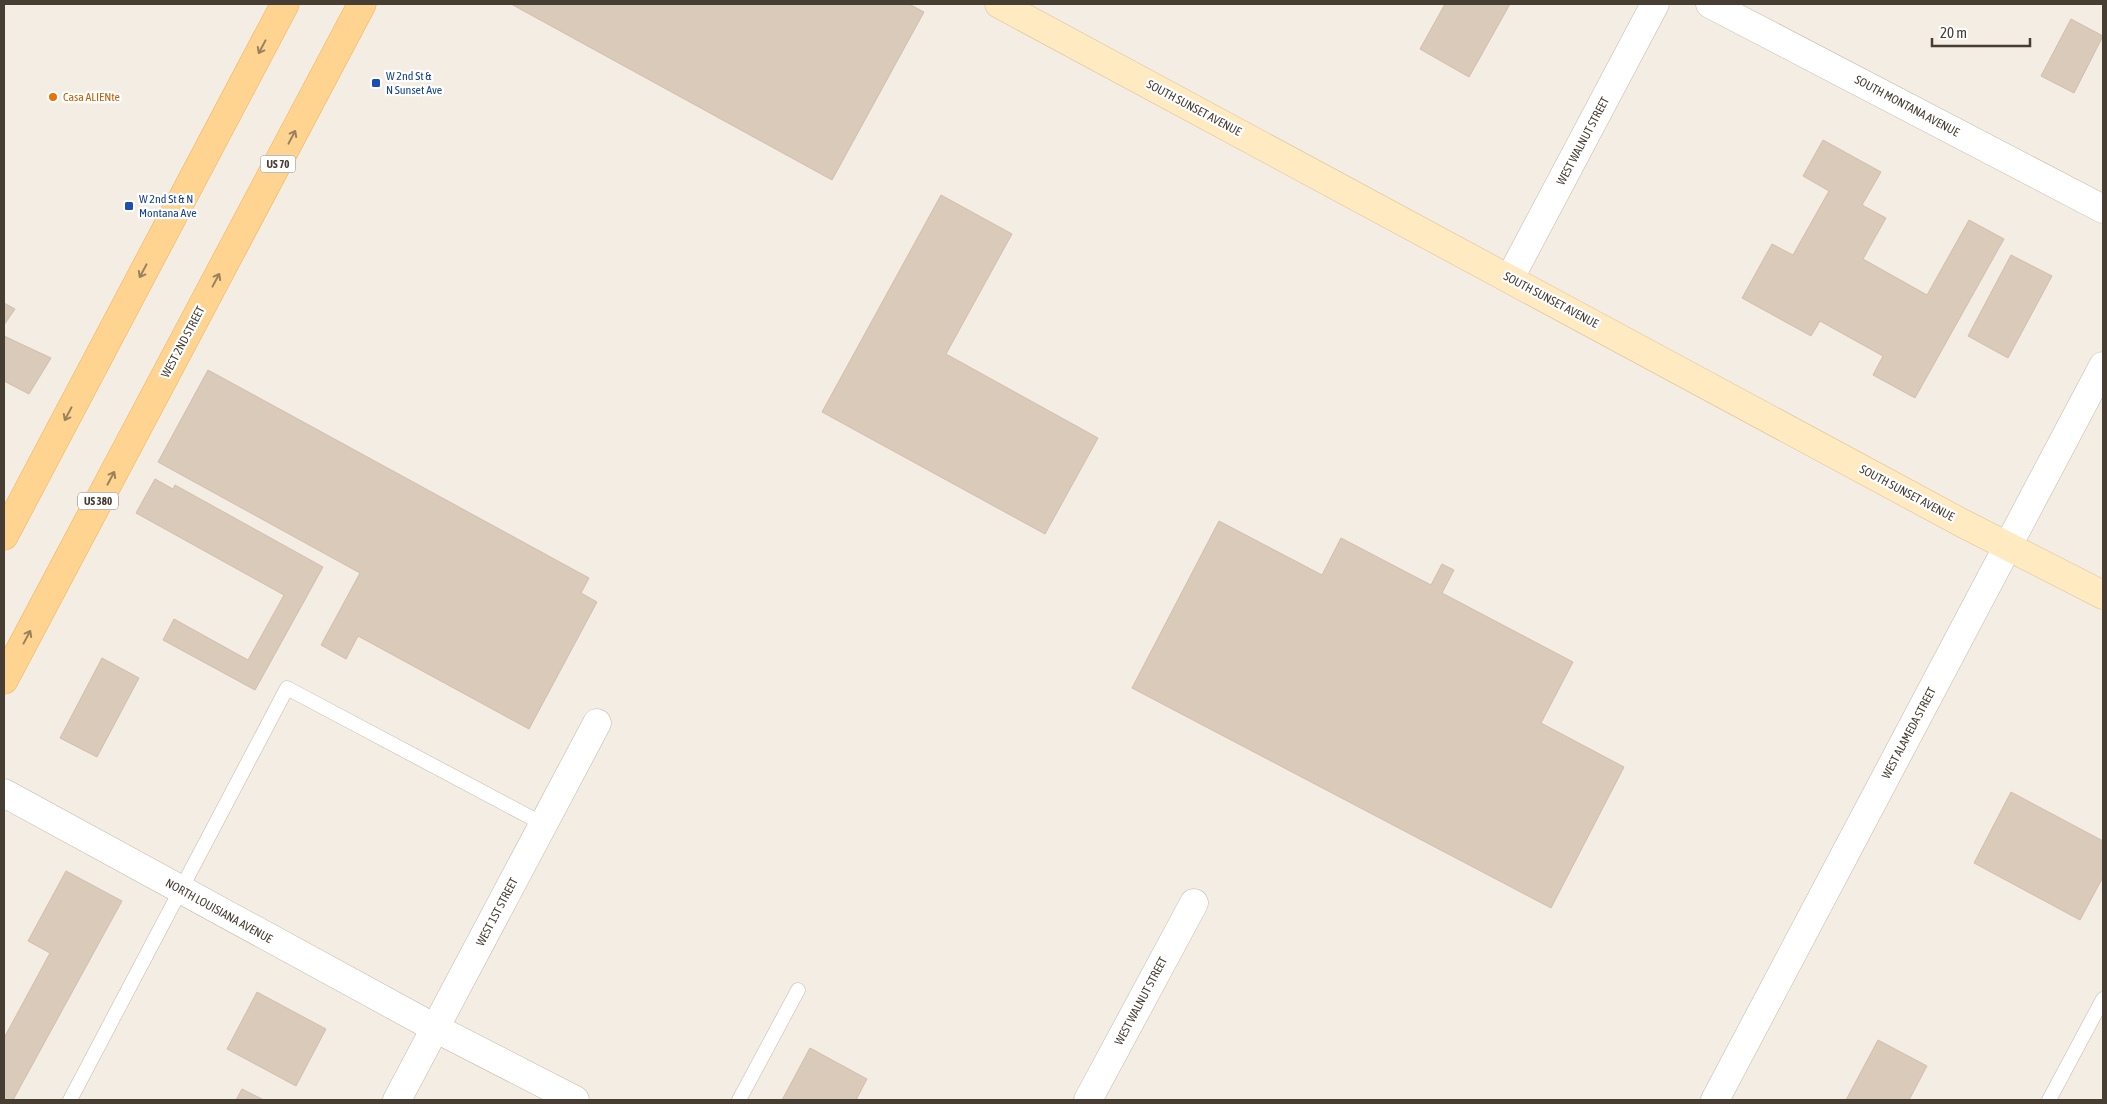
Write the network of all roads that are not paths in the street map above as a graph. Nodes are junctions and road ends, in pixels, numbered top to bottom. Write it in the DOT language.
graph roads {
  1 [pos="285,4"];
  2 [pos="362,4"];
  3 [pos="999,4"];
  4 [pos="1655,4"];
  5 [pos="1710,4"];
  6 [pos="2103,209"];
  7 [pos="1510,278"];
  8 [pos="193,323"];
  9 [pos="2103,366"];
  10 [pos="4,536"];
  11 [pos="2008,547"];
  12 [pos="2103,595"];
  13 [pos="4,680"];
  14 [pos="596,723"];
  15 [pos="4,794"];
  16 [pos="543,824"];
  17 [pos="180,889"];
  18 [pos="1194,903"];
  19 [pos="798,990"];
  20 [pos="2103,999"];
  21 [pos="435,1028"];
  22 [pos="70,1100"];
  23 [pos="397,1100"];
  24 [pos="575,1100"];
  25 [pos="739,1100"];
  26 [pos="1088,1100"];
  27 [pos="1715,1100"];
  28 [pos="2049,1100"];
  1 -- 10 [label="main road, one-way"];
  8 -- 2 [label="main road, WEST 2ND STREET / US 70, one-way"];
  3 -- 7 [label="main road, SOUTH SUNSET AVENUE"];
  4 -- 7 [label="street, WEST WALNUT STREET"];
  5 -- 6 [label="street, SOUTH MONTANA AVENUE"];
  7 -- 11 [label="main road, SOUTH SUNSET AVENUE"];
  13 -- 8 [label="main road, WEST 2ND STREET / US 380, one-way"];
  9 -- 11 [label="street, WEST ALAMEDA STREET"];
  11 -- 12 [label="main road, SOUTH SUNSET AVENUE"];
  11 -- 27 [label="street, WEST ALAMEDA STREET"];
  14 -- 16 [label="street, WEST 1ST STREET"];
  15 -- 17 [label="street, NORTH LOUISIANA AVENUE"];
  16 -- 17 [label="lane"];
  16 -- 21 [label="street, WEST 1ST STREET"];
  17 -- 21 [label="street, NORTH LOUISIANA AVENUE"];
  17 -- 22 [label="lane"];
  18 -- 26 [label="street, WEST WALNUT STREET"];
  19 -- 25 [label="lane"];
  20 -- 28 [label="lane"];
  21 -- 23 [label="street, WEST 1ST STREET"];
  21 -- 24 [label="street, NORTH LOUISIANA AVENUE"];
}
